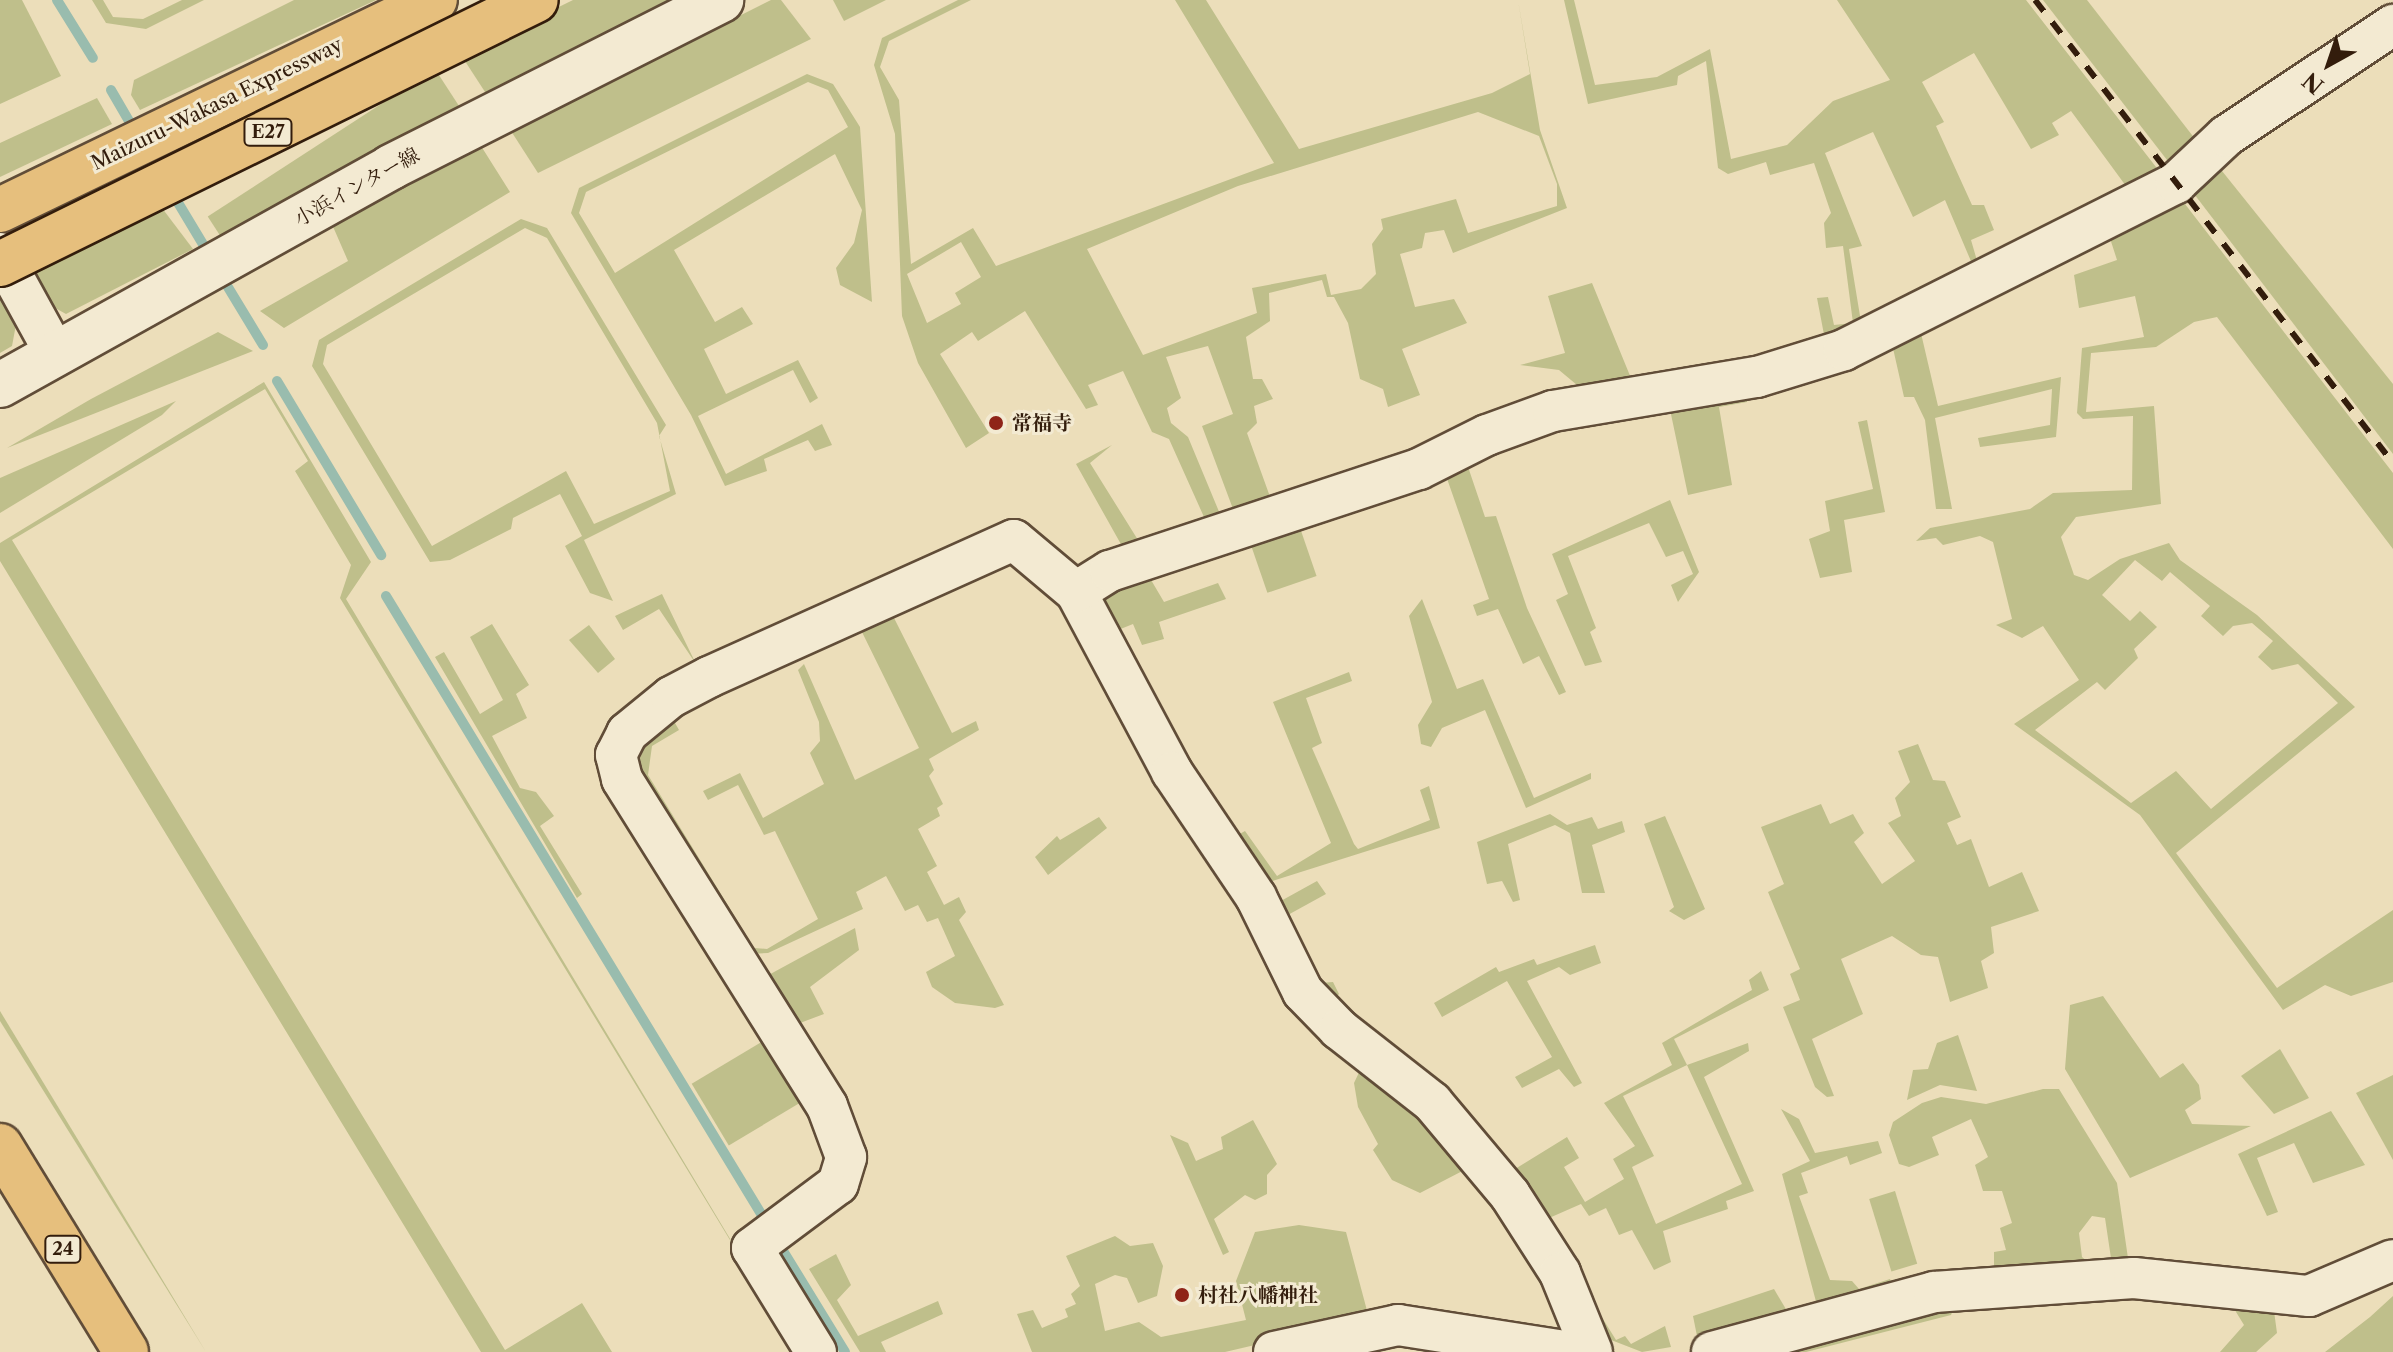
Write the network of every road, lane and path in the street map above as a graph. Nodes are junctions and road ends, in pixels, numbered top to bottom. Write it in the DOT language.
graph roads {
  1 [pos="435,0"];
  2 [pos="536,0"];
  3 [pos="721,0"];
  4 [pos="2393,25"];
  5 [pos="0,210"];
  6 [pos="0,253"];
  7 [pos="0,264"];
  8 [pos="55,353"];
  9 [pos="0,385"];
  10 [pos="1076,592"];
  11 [pos="0,1146"];
  12 [pos="2393,1260"];
  13 [pos="126,1352"];
  14 [pos="816,1352"];
  15 [pos="1274,1352"];
  16 [pos="1571,1352"];
  17 [pos="1592,1352"];
  18 [pos="1712,1352"];
  1 -- 5 [label="main road, Maizuru-Wakasa Expressway / E27"];
  2 -- 7 [label="main road, E27, bridge"];
  3 -- 8 [label="main road, 小浜インター線"];
  4 -- 10 [label="street"];
  6 -- 8 [label="street"];
  8 -- 9 [label="main road, 小浜インター線"];
  10 -- 14 [label="street"];
  10 -- 17 [label="street"];
  11 -- 13 [label="main road, 24"];
  12 -- 18 [label="street"];
  15 -- 16 [label="street"];
}
